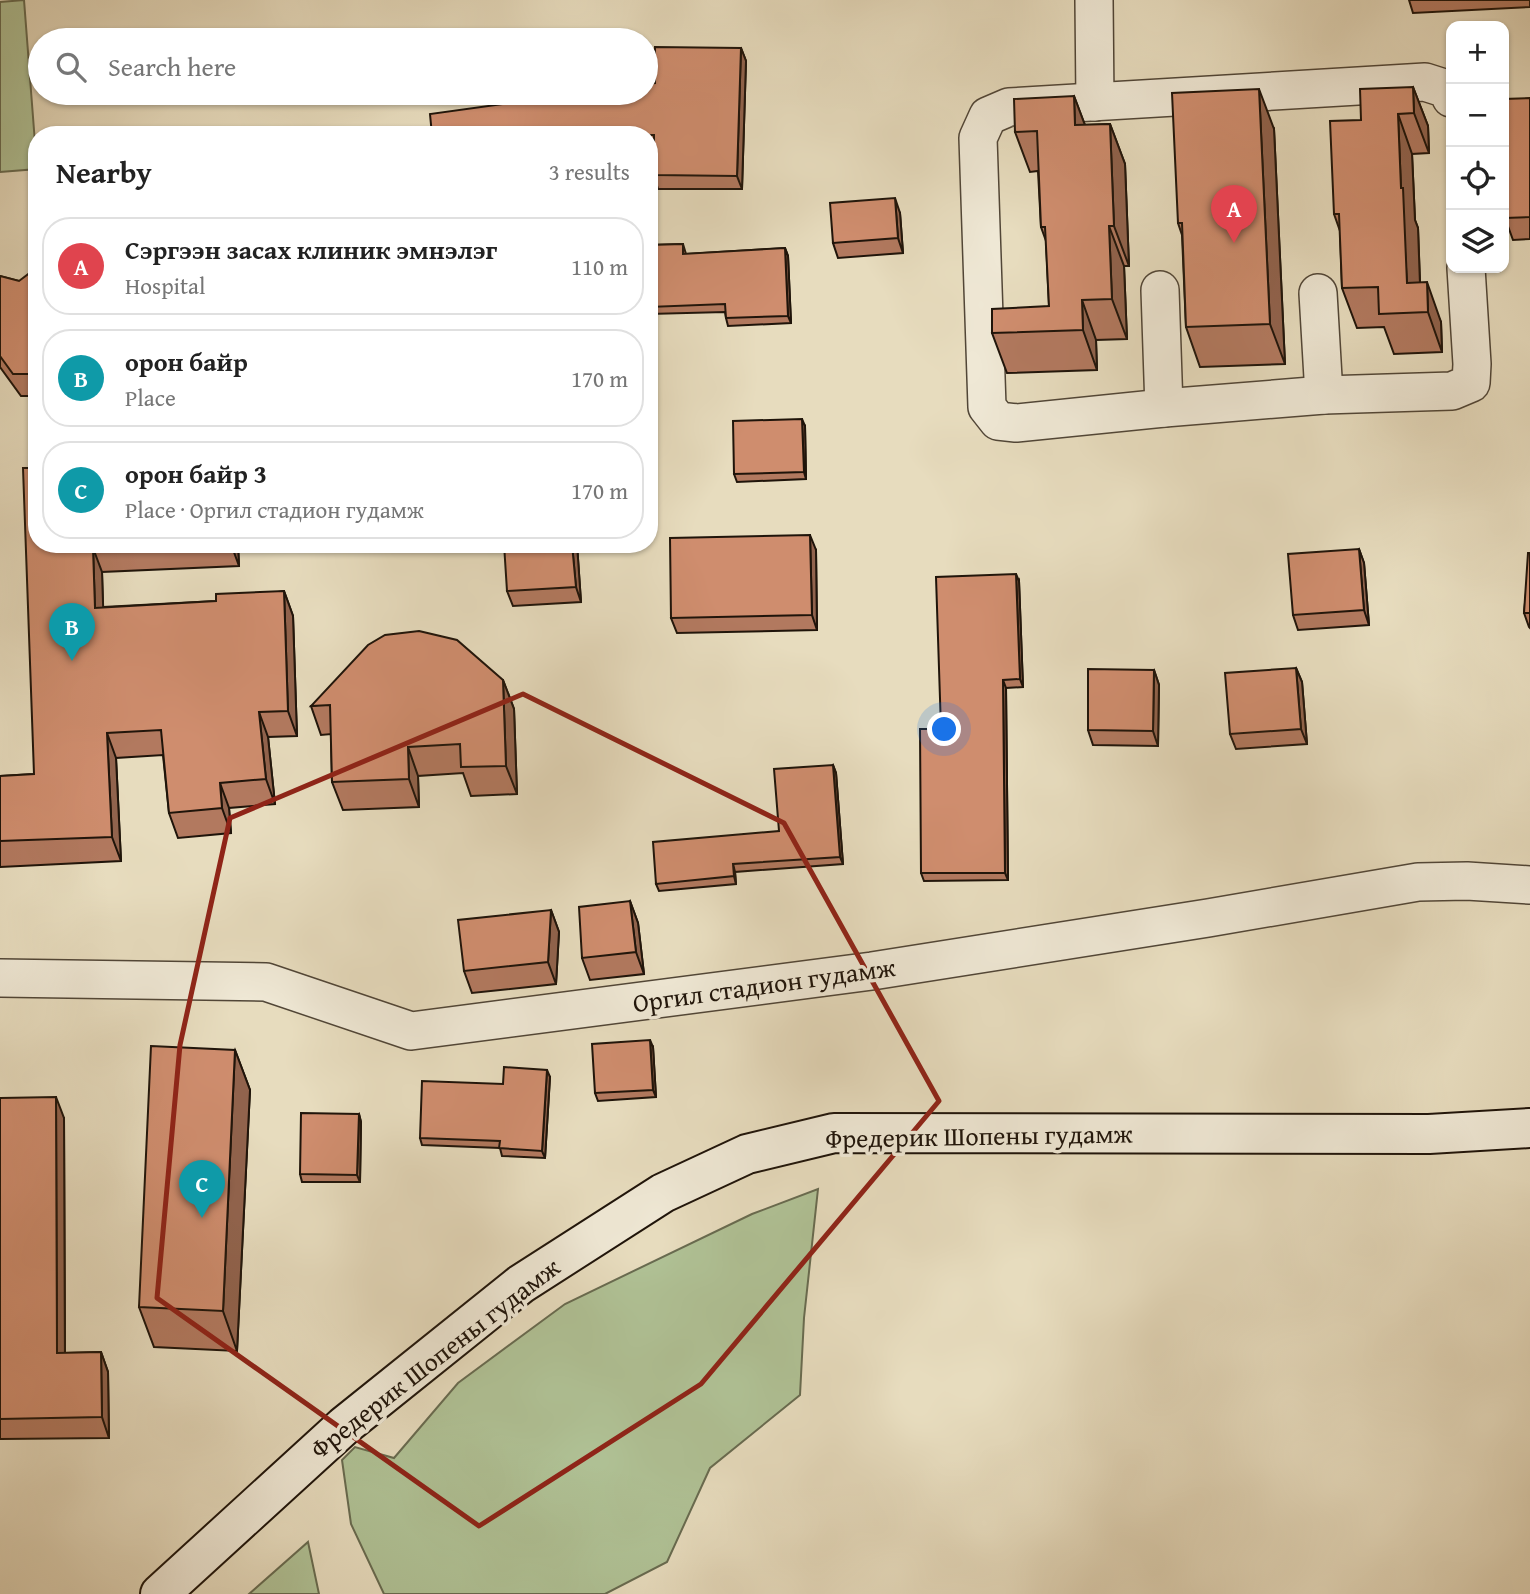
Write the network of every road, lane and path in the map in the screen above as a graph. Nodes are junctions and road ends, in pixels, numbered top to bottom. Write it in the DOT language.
graph roads {
  1 [pos="1094,0"];
  2 [pos="1446,89"];
  3 [pos="1095,102"];
  4 [pos="1466,273"];
  5 [pos="1160,290"];
  6 [pos="1318,293"];
  7 [pos="1324,395"];
  8 [pos="1164,408"];
  9 [pos="1530,885"];
  10 [pos="0,978"];
  11 [pos="1530,1128"];
  12 [pos="160,1594"];
  1 -- 3 [label="street"];
  2 -- 3 [label="street"];
  3 -- 8 [label="street"];
  4 -- 7 [label="street"];
  5 -- 8 [label="street"];
  6 -- 7 [label="street"];
  7 -- 8 [label="street"];
  9 -- 10 [label="street, Оргил стадион гудамж"];
  11 -- 12 [label="street, Фредерик Шопены гудамж"];
}
